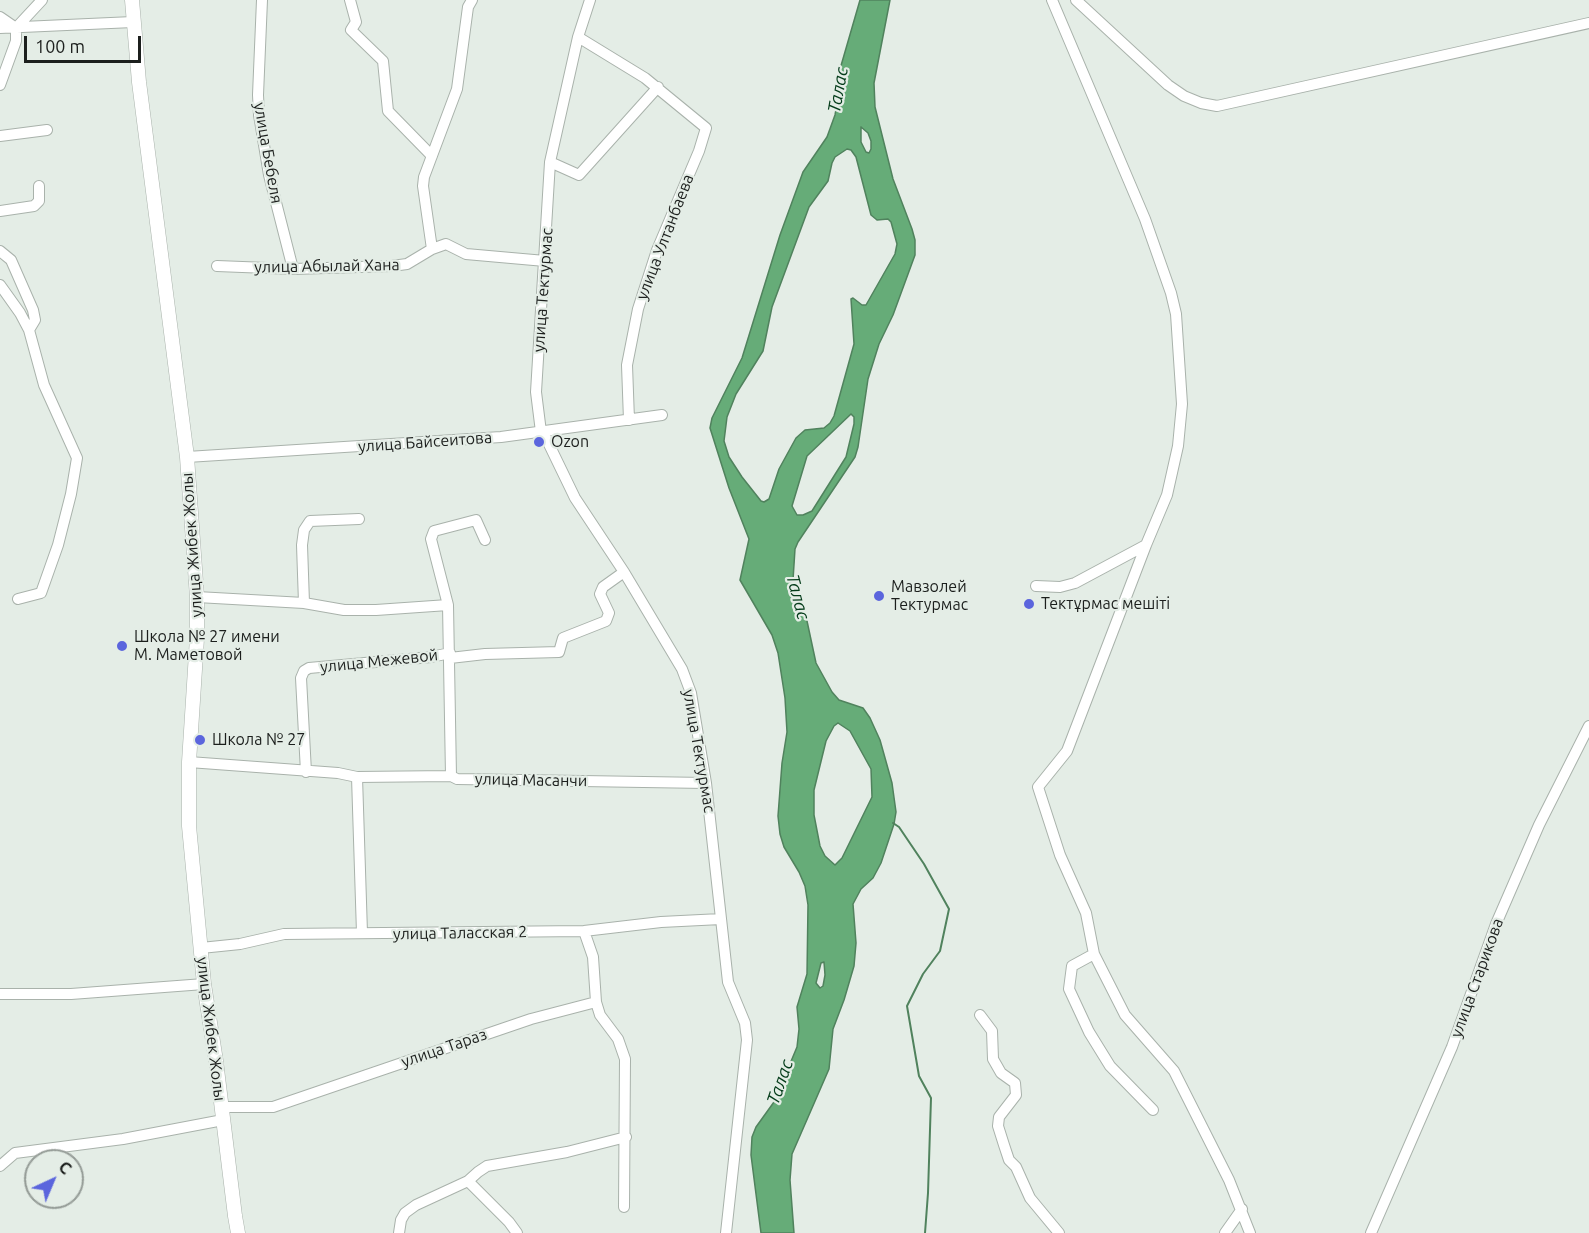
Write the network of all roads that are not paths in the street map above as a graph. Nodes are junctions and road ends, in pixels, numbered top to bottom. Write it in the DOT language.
graph roads {
  1 [pos="42,0"];
  2 [pos="132,0"];
  3 [pos="262,0"];
  4 [pos="350,0"];
  5 [pos="472,0"];
  6 [pos="590,0"];
  7 [pos="1052,0"];
  8 [pos="1076,0"];
  9 [pos="0,17"];
  10 [pos="133,22"];
  11 [pos="1589,23"];
  12 [pos="0,28"];
  13 [pos="16,28"];
  14 [pos="578,37"];
  15 [pos="0,85"];
  16 [pos="658,87"];
  17 [pos="47,130"];
  18 [pos="0,136"];
  19 [pos="432,156"];
  20 [pos="550,162"];
  21 [pos="39,186"];
  22 [pos="0,211"];
  23 [pos="432,249"];
  24 [pos="0,251"];
  25 [pos="545,261"];
  26 [pos="218,266"];
  27 [pos="293,269"];
  28 [pos="0,285"];
  29 [pos="29,330"];
  30 [pos="662,415"];
  31 [pos="629,420"];
  32 [pos="541,432"];
  33 [pos="187,457"];
  34 [pos="359,519"];
  35 [pos="485,540"];
  36 [pos="1146,545"];
  37 [pos="624,572"];
  38 [pos="1036,586"];
  39 [pos="197,597"];
  40 [pos="18,599"];
  41 [pos="304,603"];
  42 [pos="448,605"];
  43 [pos="450,656"];
  44 [pos="1589,726"];
  45 [pos="189,762"];
  46 [pos="306,772"];
  47 [pos="451,776"];
  48 [pos="357,777"];
  49 [pos="706,783"];
  50 [pos="721,919"];
  51 [pos="584,932"];
  52 [pos="362,933"];
  53 [pos="201,948"];
  54 [pos="1094,954"];
  55 [pos="204,984"];
  56 [pos="0,994"];
  57 [pos="596,1002"];
  58 [pos="980,1015"];
  59 [pos="1153,1110"];
  60 [pos="222,1114"];
  61 [pos="626,1137"];
  62 [pos="0,1166"];
  63 [pos="468,1181"];
  64 [pos="624,1208"];
  65 [pos="1242,1209"];
  66 [pos="238,1233"];
  67 [pos="399,1233"];
  68 [pos="517,1233"];
  69 [pos="726,1233"];
  70 [pos="1059,1233"];
  71 [pos="1225,1233"];
  72 [pos="1250,1233"];
  73 [pos="1371,1233"];
  1 -- 13 [label="street"];
  2 -- 10 [label="main road, улица Жибек Жолы"];
  3 -- 27 [label="street, улица Бебеля"];
  4 -- 19 [label="street"];
  5 -- 19 [label="street"];
  6 -- 14 [label="street, улица Тектурмас"];
  7 -- 36 [label="street"];
  8 -- 11 [label="street"];
  9 -- 13 [label="street"];
  10 -- 13 [label="street"];
  10 -- 33 [label="main road, улица Жибек Жолы"];
  12 -- 13 [label="street"];
  13 -- 15 [label="street"];
  14 -- 16 [label="street"];
  14 -- 20 [label="street, улица Тектурмас"];
  16 -- 20 [label="street"];
  16 -- 31 [label="street, улица Ултанбаева"];
  17 -- 18 [label="street"];
  19 -- 23 [label="street"];
  20 -- 25 [label="street, улица Тектурмас"];
  21 -- 22 [label="street"];
  23 -- 25 [label="street"];
  23 -- 27 [label="street, улица Абылай Хана"];
  24 -- 29 [label="street"];
  25 -- 32 [label="street, улица Тектурмас"];
  26 -- 27 [label="street, улица Абылай Хана"];
  28 -- 29 [label="street"];
  29 -- 40 [label="street"];
  30 -- 31 [label="street, улица Байсеитова"];
  31 -- 32 [label="street, улица Байсеитова"];
  32 -- 33 [label="street, улица Байсеитова"];
  32 -- 37 [label="street, улица Тектурмас"];
  33 -- 39 [label="main road, улица Жибек Жолы"];
  34 -- 41 [label="street"];
  35 -- 42 [label="street"];
  36 -- 38 [label="street"];
  36 -- 54 [label="street"];
  37 -- 43 [label="street"];
  37 -- 49 [label="street, улица Тектурмас"];
  39 -- 41 [label="street"];
  39 -- 45 [label="main road, улица Жибек Жолы"];
  41 -- 42 [label="street"];
  42 -- 43 [label="street"];
  43 -- 46 [label="street, улица Межевой"];
  43 -- 47 [label="street"];
  44 -- 73 [label="street, улица Старикова"];
  45 -- 46 [label="street, улица Масанчи"];
  45 -- 53 [label="main road, улица Жибек Жолы"];
  46 -- 48 [label="street, улица Масанчи"];
  47 -- 48 [label="street, улица Масанчи"];
  47 -- 49 [label="street, улица Масанчи"];
  48 -- 52 [label="street"];
  49 -- 50 [label="street, улица Тектурмас"];
  50 -- 51 [label="street, улица Таласская 2"];
  50 -- 69 [label="street, улица Тектурмас"];
  51 -- 52 [label="street, улица Таласская 2"];
  51 -- 57 [label="street"];
  52 -- 53 [label="street, улица Таласская 2"];
  53 -- 55 [label="main road, улица Жибек Жолы"];
  54 -- 59 [label="street"];
  54 -- 65 [label="street"];
  55 -- 56 [label="street"];
  55 -- 60 [label="main road, улица Жибек Жолы"];
  57 -- 60 [label="street, улица Тараз"];
  57 -- 61 [label="street"];
  58 -- 70 [label="street"];
  60 -- 62 [label="street, улица Тараз"];
  60 -- 66 [label="main road, улица Жибек Жолы"];
  61 -- 63 [label="street"];
  61 -- 64 [label="street"];
  63 -- 67 [label="street"];
  63 -- 68 [label="street"];
  65 -- 71 [label="street"];
  65 -- 72 [label="street"];
}
